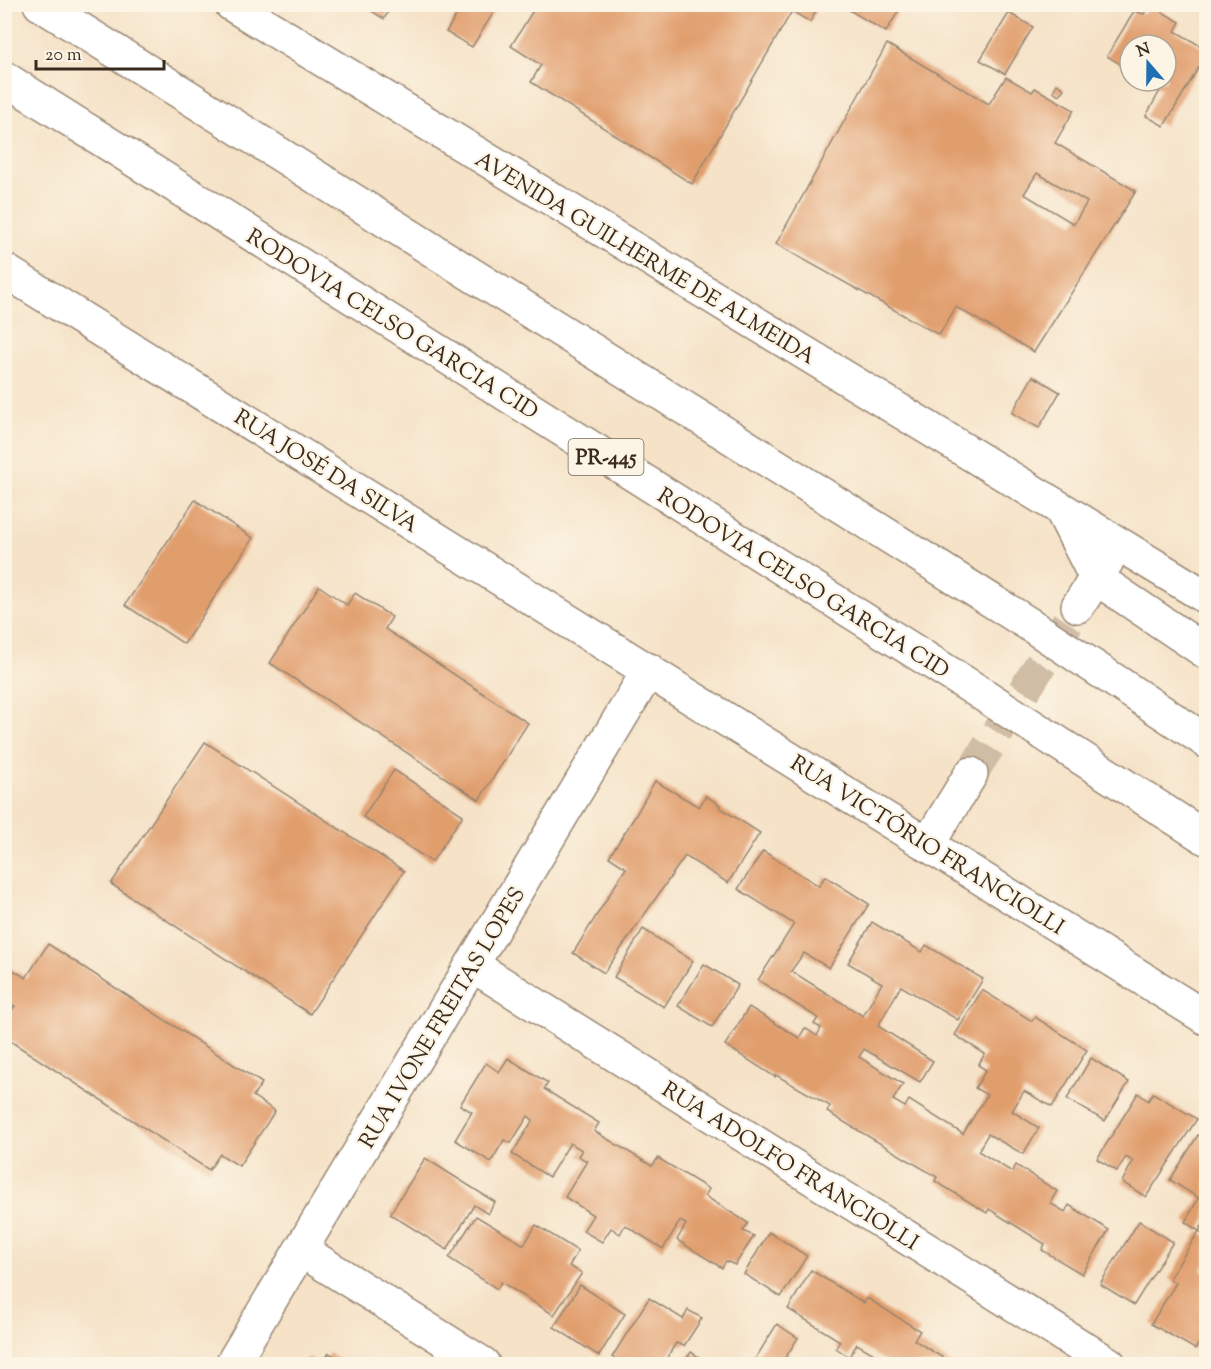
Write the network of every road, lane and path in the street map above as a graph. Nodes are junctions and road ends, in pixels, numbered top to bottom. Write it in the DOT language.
graph roads {
  1 [pos="40,4"];
  2 [pos="231,4"];
  3 [pos="4,78"];
  4 [pos="4,270"];
  5 [pos="1061,509"];
  6 [pos="1117,544"];
  7 [pos="1096,578"];
  8 [pos="1206,597"];
  9 [pos="1078,606"];
  10 [pos="1206,652"];
  11 [pos="650,670"];
  12 [pos="1206,741"];
  13 [pos="971,774"];
  14 [pos="1206,838"];
  15 [pos="928,844"];
  16 [pos="472,965"];
  17 [pos="1206,1018"];
  18 [pos="301,1250"];
  19 [pos="232,1365"];
  20 [pos="483,1365"];
  21 [pos="1109,1365"];
  1 -- 12 [label="main road"];
  2 -- 5 [label="main road, AVENIDA GUILHERME DE ALMEIDA"];
  3 -- 14 [label="main road, RODOVIA CELSO GARCIA CID / PR-445"];
  4 -- 11 [label="main road, RUA JOSÉ DA SILVA"];
  5 -- 6 [label="main road, AVENIDA GUILHERME DE ALMEIDA"];
  5 -- 7 [label="main road"];
  6 -- 7 [label="main road"];
  6 -- 8 [label="main road, AVENIDA GUILHERME DE ALMEIDA"];
  7 -- 9 [label="main road"];
  7 -- 10 [label="main road"];
  11 -- 15 [label="main road, RUA VICTÓRIO FRANCIOLLI"];
  11 -- 16 [label="main road, RUA IVONE FREITAS LOPES"];
  13 -- 15 [label="main road"];
  15 -- 17 [label="main road, RUA VICTÓRIO FRANCIOLLI"];
  16 -- 18 [label="main road, RUA IVONE FREITAS LOPES"];
  16 -- 21 [label="main road, RUA ADOLFO FRANCIOLLI"];
  18 -- 19 [label="main road, RUA IVONE FREITAS LOPES"];
  18 -- 20 [label="main road"];
}
